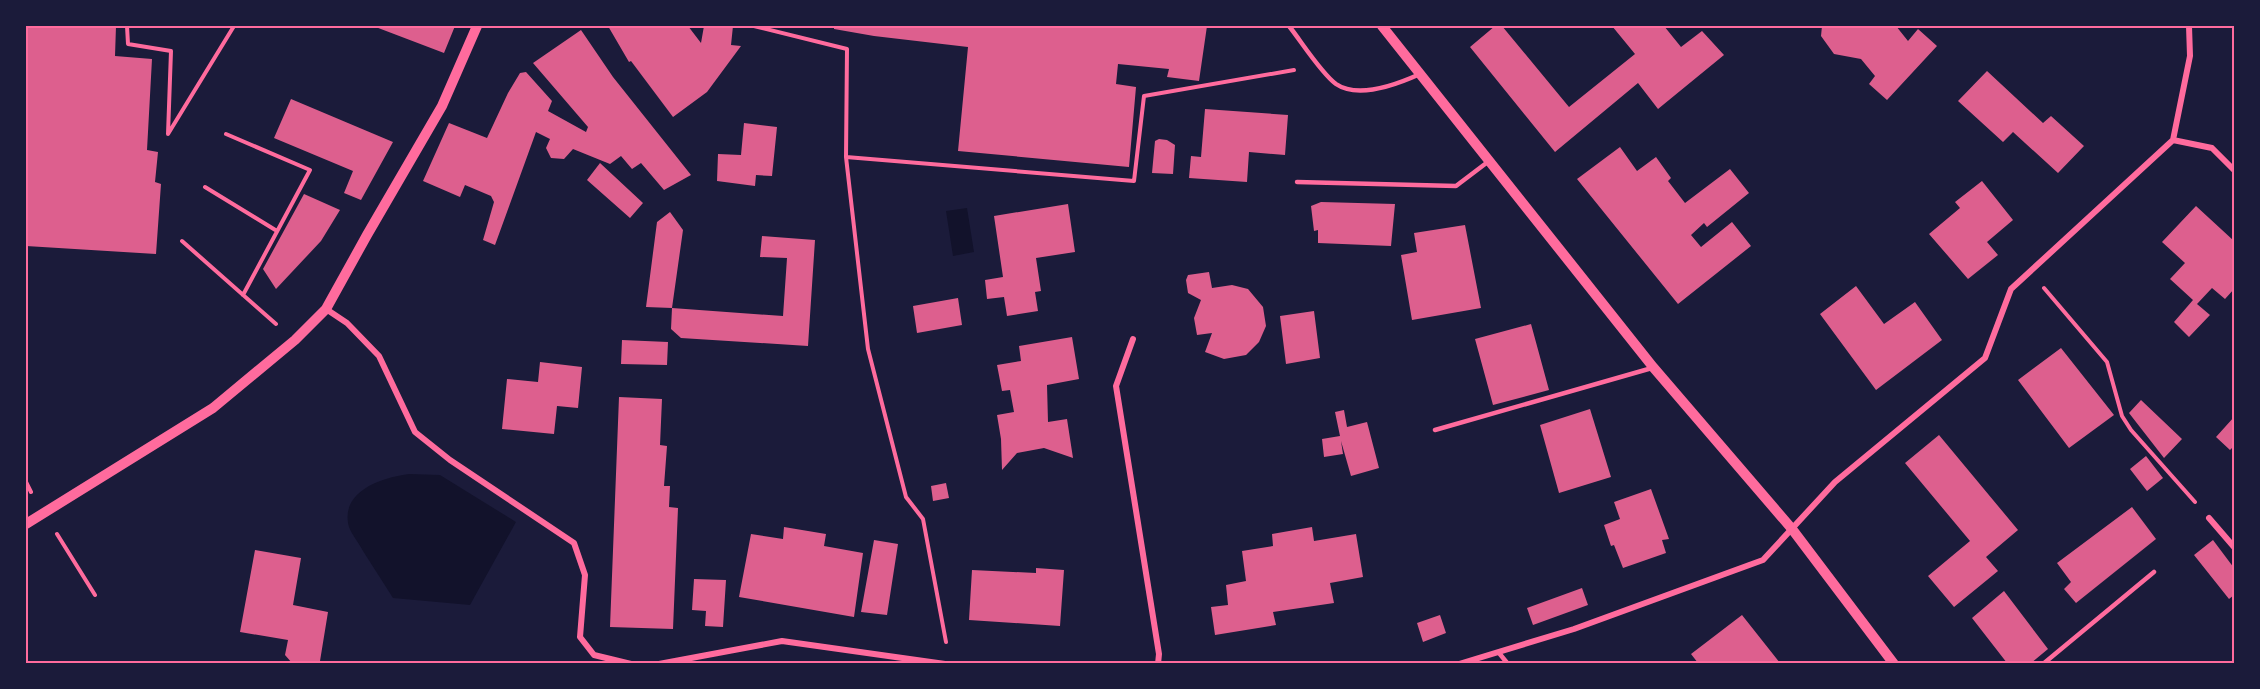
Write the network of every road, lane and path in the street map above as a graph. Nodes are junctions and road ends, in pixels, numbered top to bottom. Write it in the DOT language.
graph roads {
  1 [pos="127,26"];
  2 [pos="234,26"];
  3 [pos="477,26"];
  4 [pos="754,26"];
  5 [pos="1289,26"];
  6 [pos="1382,26"];
  7 [pos="2189,26"];
  8 [pos="1320,66"];
  9 [pos="1420,74"];
  10 [pos="226,134"];
  11 [pos="2173,140"];
  12 [pos="846,158"];
  13 [pos="1489,161"];
  14 [pos="2235,170"];
  15 [pos="1297,182"];
  16 [pos="205,187"];
  17 [pos="278,231"];
  18 [pos="182,241"];
  19 [pos="2030,272"];
  20 [pos="243,295"];
  21 [pos="326,309"];
  22 [pos="1133,339"];
  23 [pos="295,340"];
  24 [pos="1653,367"];
  25 [pos="1435,430"];
  26 [pos="26,482"];
  27 [pos="44,513"];
  28 [pos="2209,518"];
  29 [pos="26,524"];
  30 [pos="1792,529"];
  31 [pos="2235,547"];
  32 [pos="2154,572"];
  33 [pos="95,595"];
  34 [pos="1499,653"];
  35 [pos="631,663"];
  36 [pos="659,663"];
  37 [pos="944,663"];
  38 [pos="1158,663"];
  39 [pos="1459,663"];
  40 [pos="1508,663"];
  41 [pos="1894,663"];
  42 [pos="2043,663"];
  1 -- 2 [label="path"];
  3 -- 21 [label="street"];
  4 -- 12 [label="path"];
  5 -- 8 [label="lane"];
  6 -- 9 [label="street"];
  7 -- 11 [label="street"];
  8 -- 9 [label="lane"];
  8 -- 12 [label="path"];
  9 -- 13 [label="street"];
  10 -- 17 [label="path"];
  11 -- 14 [label="street"];
  11 -- 19 [label="street"];
  12 -- 37 [label="path"];
  13 -- 15 [label="lane"];
  13 -- 24 [label="street"];
  16 -- 17 [label="path"];
  17 -- 20 [label="path"];
  18 -- 20 [label="path"];
  19 -- 28 [label="path"];
  19 -- 30 [label="street"];
  20 -- 23 [label="path"];
  21 -- 23 [label="street"];
  21 -- 35 [label="street"];
  22 -- 38 [label="street"];
  23 -- 27 [label="street"];
  24 -- 25 [label="lane"];
  24 -- 30 [label="street"];
  26 -- 27 [label="path"];
  27 -- 29 [label="street"];
  27 -- 33 [label="path"];
  28 -- 31 [label="street"];
  30 -- 34 [label="street"];
  30 -- 41 [label="street"];
  32 -- 42 [label="lane"];
  34 -- 39 [label="street"];
  34 -- 40 [label="lane"];
  36 -- 37 [label="street"];
}
